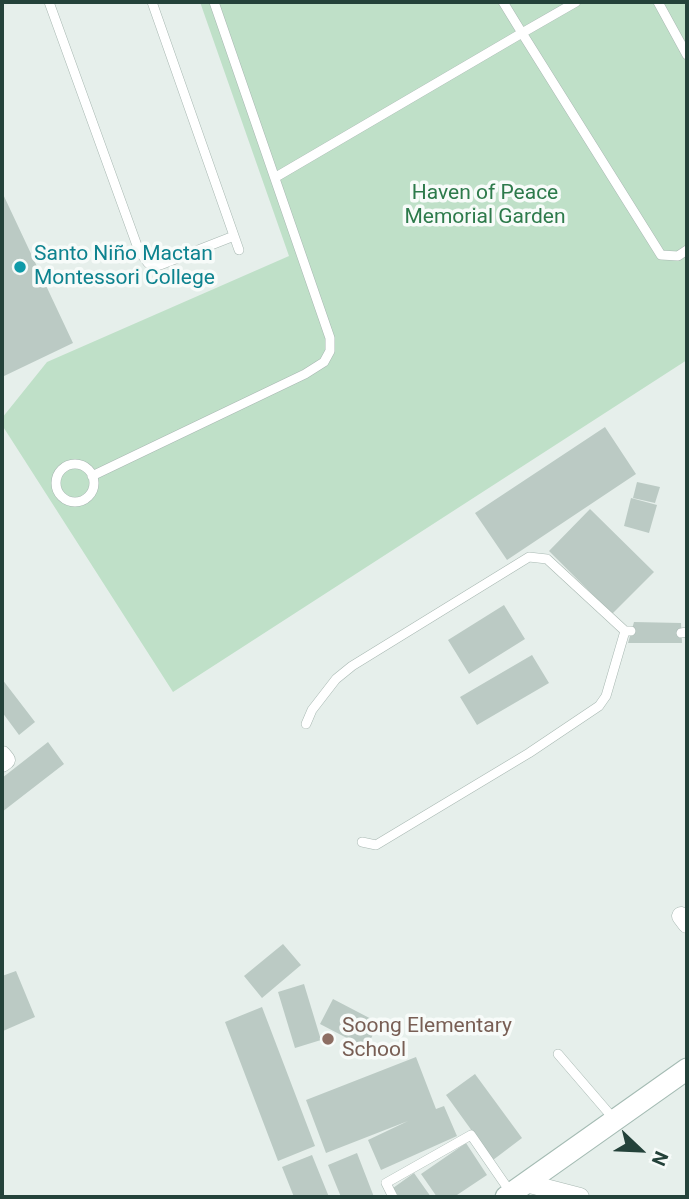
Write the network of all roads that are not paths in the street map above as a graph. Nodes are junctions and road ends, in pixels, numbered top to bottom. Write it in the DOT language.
graph roads {
  1 [pos="49,2"];
  2 [pos="152,2"];
  3 [pos="214,2"];
  4 [pos="503,2"];
  5 [pos="576,2"];
  6 [pos="658,2"];
  7 [pos="522,33"];
  8 [pos="687,55"];
  9 [pos="276,177"];
  10 [pos="234,236"];
  11 [pos="239,250"];
  12 [pos="687,250"];
  13 [pos="92,476"];
  14 [pos="306,724"];
  15 [pos="2,755"];
  16 [pos="2,763"];
  17 [pos="362,842"];
  18 [pos="558,1054"];
  19 [pos="687,1069"];
  20 [pos="613,1118"];
  21 [pos="515,1191"];
  22 [pos="393,1197"];
  23 [pos="580,1197"];
  1 -- 10 [label="lane"];
  2 -- 10 [label="lane"];
  3 -- 9 [label="lane"];
  4 -- 7 [label="lane"];
  5 -- 7 [label="lane"];
  6 -- 8 [label="lane"];
  7 -- 9 [label="lane"];
  7 -- 12 [label="lane"];
  9 -- 13 [label="lane"];
  10 -- 11 [label="lane"];
  13 -- 13 [label="lane"];
  14 -- 17 [label="lane"];
  15 -- 16 [label="street"];
  18 -- 20 [label="lane"];
  19 -- 20 [label="street"];
  20 -- 21 [label="street"];
  21 -- 22 [label="lane"];
  21 -- 23 [label="street"];
}
